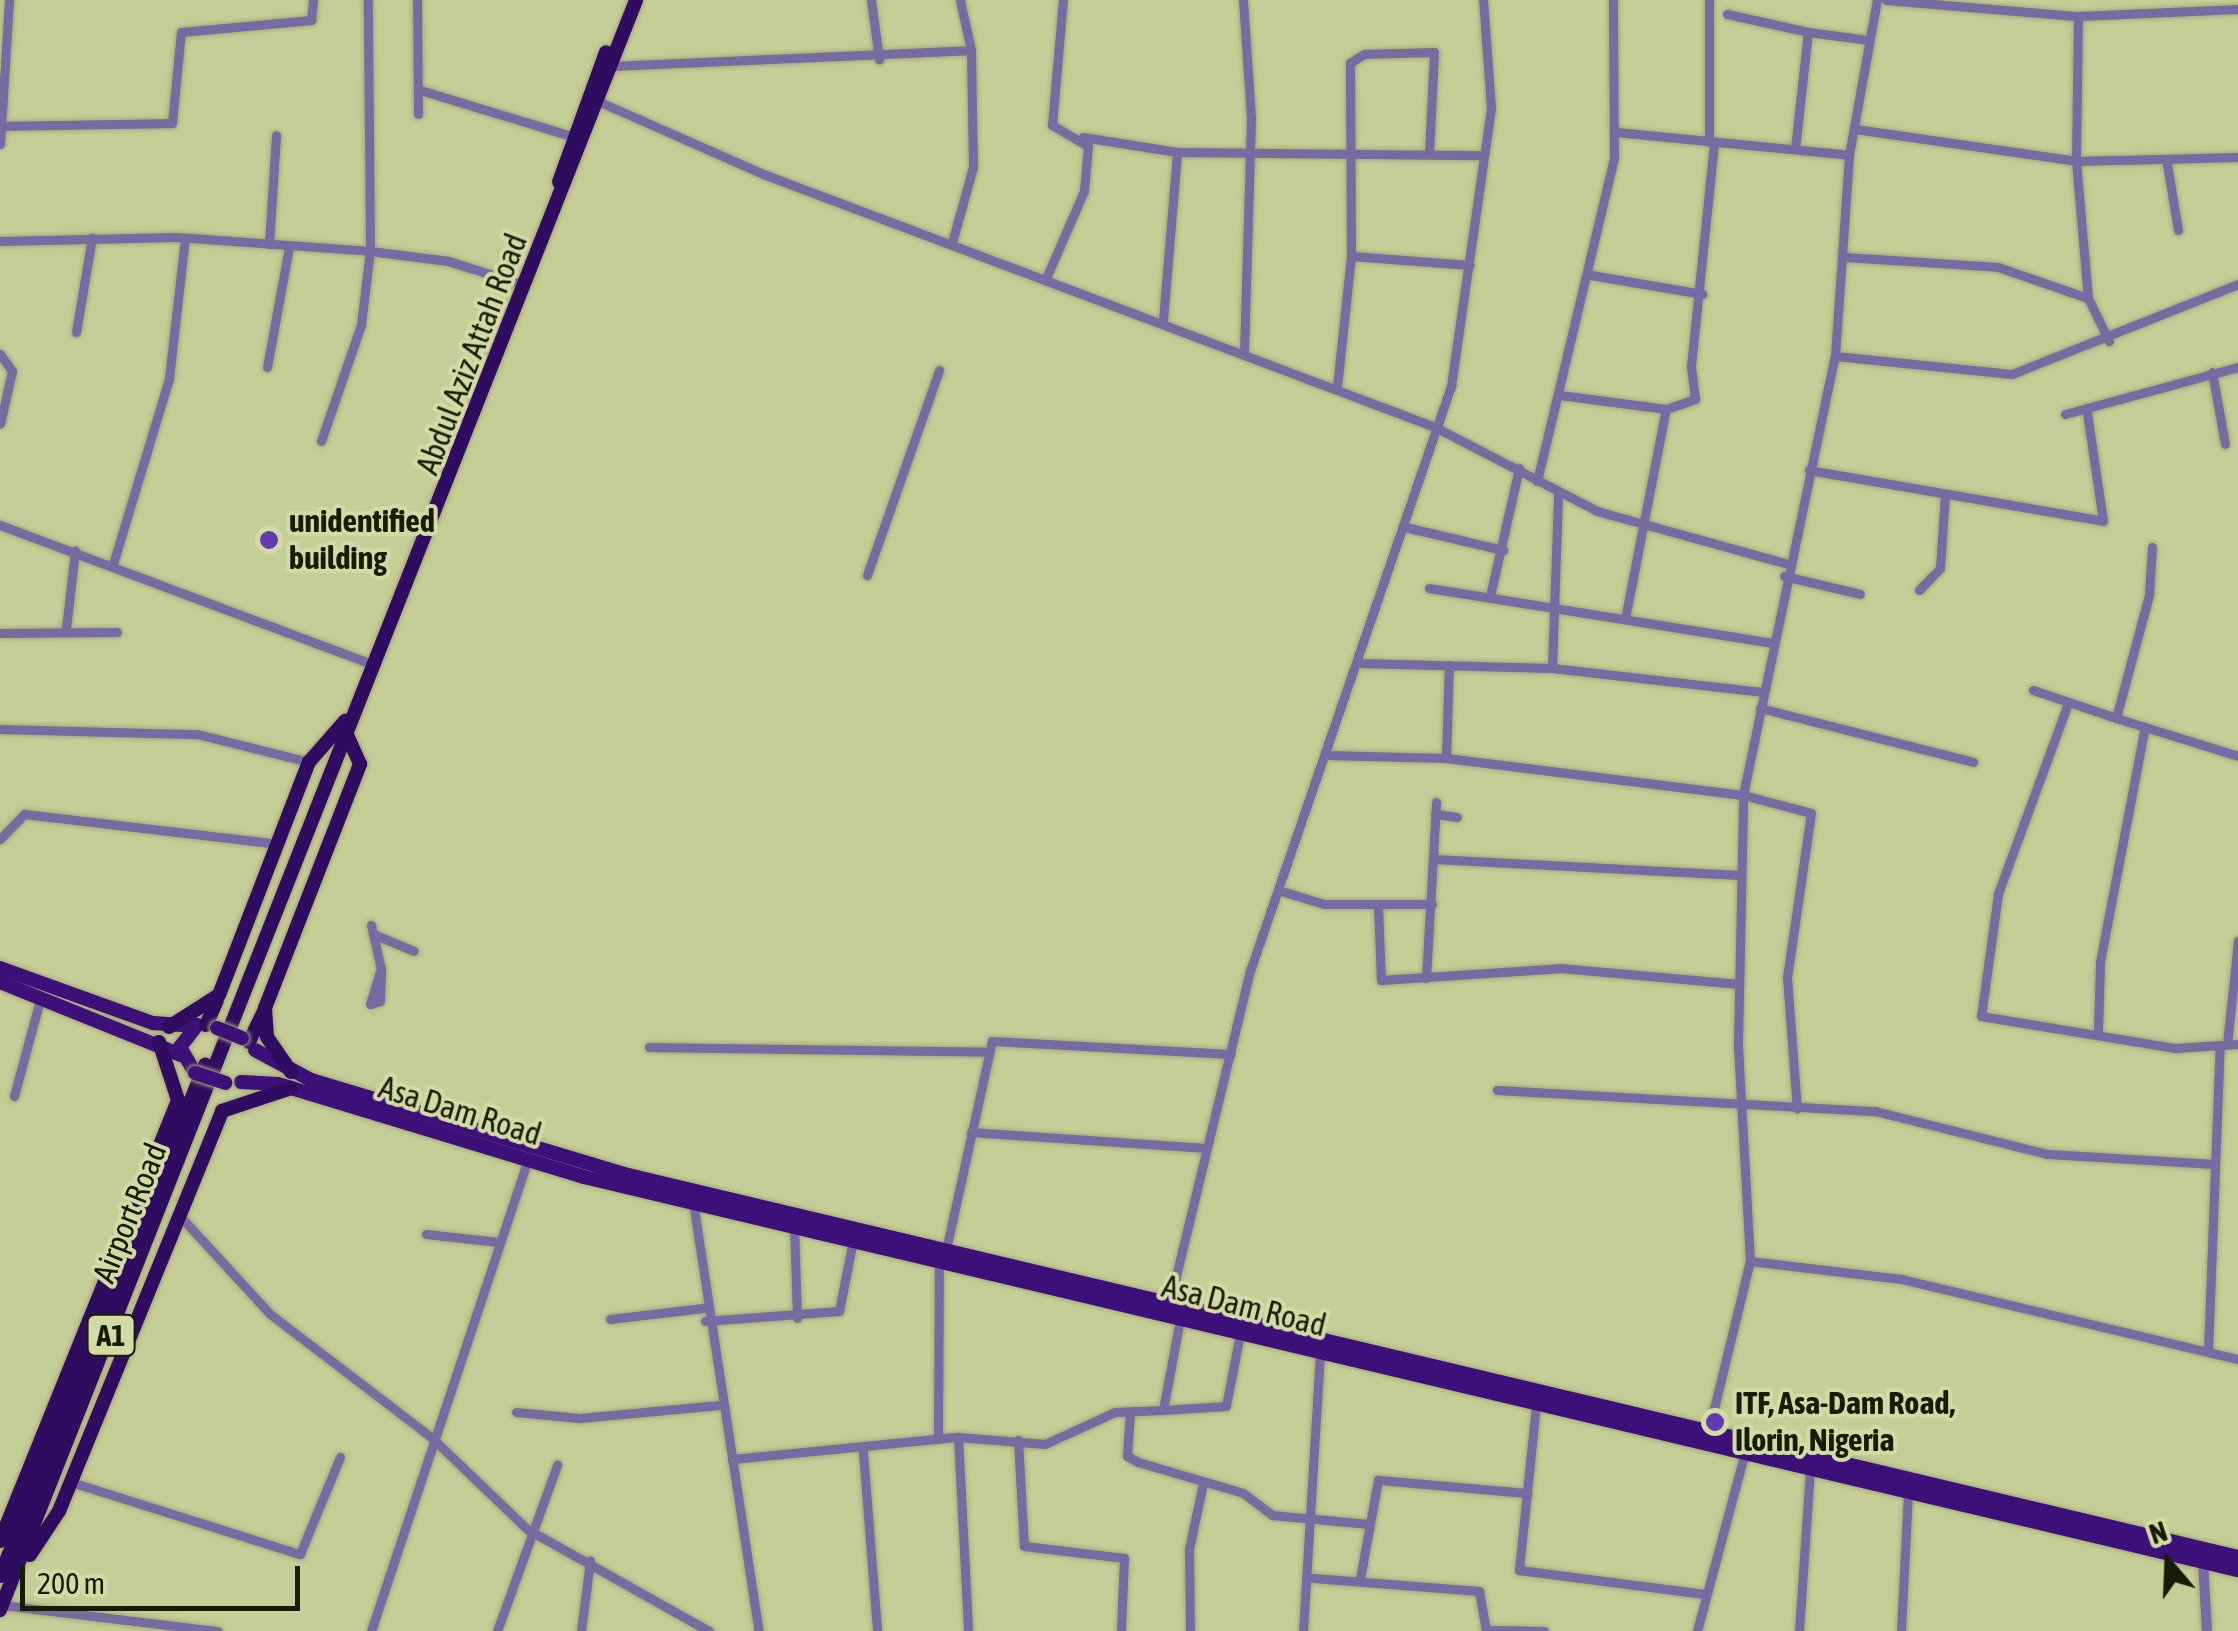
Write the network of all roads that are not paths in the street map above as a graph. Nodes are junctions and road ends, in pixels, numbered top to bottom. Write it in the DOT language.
graph roads {
  1 [pos="10,0"];
  2 [pos="313,0"];
  3 [pos="368,0"];
  4 [pos="417,0"];
  5 [pos="626,0"];
  6 [pos="636,0"];
  7 [pos="871,0"];
  8 [pos="960,0"];
  9 [pos="1063,0"];
  10 [pos="1243,0"];
  11 [pos="1484,0"];
  12 [pos="1613,0"];
  13 [pos="1709,0"];
  14 [pos="1877,0"];
  15 [pos="1886,0"];
  16 [pos="2100,0"];
  17 [pos="2238,9"];
  18 [pos="1727,14"];
  19 [pos="2103,14"];
  20 [pos="2078,16"];
  21 [pos="1808,32"];
  22 [pos="1869,40"];
  23 [pos="971,50"];
  24 [pos="879,59"];
  25 [pos="606,66"];
  26 [pos="420,90"];
  27 [pos="600,102"];
  28 [pos="418,114"];
  29 [pos="1,126"];
  30 [pos="1855,129"];
  31 [pos="1616,132"];
  32 [pos="276,134"];
  33 [pos="575,137"];
  34 [pos="1083,138"];
  35 [pos="1712,142"];
  36 [pos="0,144"];
  37 [pos="1795,150"];
  38 [pos="1177,152"];
  39 [pos="1250,152"];
  40 [pos="1344,152"];
  41 [pos="1429,153"];
  42 [pos="1482,154"];
  43 [pos="1849,155"];
  44 [pos="2238,157"];
  45 [pos="2076,161"];
  46 [pos="2167,164"];
  47 [pos="2178,230"];
  48 [pos="92,237"];
  49 [pos="185,238"];
  50 [pos="953,239"];
  51 [pos="0,240"];
  52 [pos="269,244"];
  53 [pos="289,247"];
  54 [pos="370,252"];
  55 [pos="1351,256"];
  56 [pos="1845,257"];
  57 [pos="1470,265"];
  58 [pos="1591,275"];
  59 [pos="1048,276"];
  60 [pos="522,284"];
  61 [pos="2238,284"];
  62 [pos="1702,294"];
  63 [pos="2088,298"];
  64 [pos="1163,320"];
  65 [pos="76,332"];
  66 [pos="2109,341"];
  67 [pos="1244,350"];
  68 [pos="0,354"];
  69 [pos="1836,356"];
  70 [pos="2238,367"];
  71 [pos="267,368"];
  72 [pos="939,370"];
  73 [pos="2212,372"];
  74 [pos="1336,387"];
  75 [pos="1560,395"];
  76 [pos="1666,410"];
  77 [pos="2065,414"];
  78 [pos="2086,414"];
  79 [pos="0,424"];
  80 [pos="1435,428"];
  81 [pos="321,441"];
  82 [pos="2225,444"];
  83 [pos="1519,468"];
  84 [pos="1809,470"];
  85 [pos="1537,481"];
  86 [pos="1945,494"];
  87 [pos="1558,495"];
  88 [pos="0,525"];
  89 [pos="1406,527"];
  90 [pos="1640,528"];
  91 [pos="2152,547"];
  92 [pos="1503,550"];
  93 [pos="75,551"];
  94 [pos="1785,563"];
  95 [pos="113,564"];
  96 [pos="867,576"];
  97 [pos="1784,576"];
  98 [pos="1429,588"];
  99 [pos="1918,590"];
  100 [pos="1860,594"];
  101 [pos="1490,596"];
  102 [pos="1556,610"];
  103 [pos="1625,619"];
  104 [pos="66,628"];
  105 [pos="118,632"];
  106 [pos="0,633"];
  107 [pos="1773,643"];
  108 [pos="370,663"];
  109 [pos="1358,664"];
  110 [pos="1449,665"];
  111 [pos="1552,668"];
  112 [pos="2032,690"];
  113 [pos="1764,692"];
  114 [pos="2067,706"];
  115 [pos="1760,708"];
  116 [pos="2116,718"];
  117 [pos="2145,727"];
  118 [pos="346,728"];
  119 [pos="0,729"];
  120 [pos="1325,754"];
  121 [pos="2238,756"];
  122 [pos="1446,758"];
  123 [pos="309,762"];
  124 [pos="1973,762"];
  125 [pos="1742,794"];
  126 [pos="1436,802"];
  127 [pos="1436,814"];
  128 [pos="1457,818"];
  129 [pos="0,839"];
  130 [pos="279,844"];
  131 [pos="1434,859"];
  132 [pos="1740,876"];
  133 [pos="1278,890"];
  134 [pos="1432,904"];
  135 [pos="1378,906"];
  136 [pos="2238,941"];
  137 [pos="414,951"];
  138 [pos="0,968"];
  139 [pos="380,969"];
  140 [pos="1426,978"];
  141 [pos="0,982"];
  142 [pos="1739,984"];
  143 [pos="219,995"];
  144 [pos="41,996"];
  145 [pos="265,1008"];
  146 [pos="205,1026"];
  147 [pos="168,1027"];
  148 [pos="2098,1031"];
  149 [pos="159,1042"];
  150 [pos="249,1043"];
  151 [pos="2228,1044"];
  152 [pos="648,1047"];
  153 [pos="213,1052"];
  154 [pos="989,1052"];
  155 [pos="1231,1054"];
  156 [pos="188,1066"];
  157 [pos="291,1072"];
  158 [pos="232,1083"];
  159 [pos="290,1088"];
  160 [pos="1497,1090"];
  161 [pos="180,1091"];
  162 [pos="14,1096"];
  163 [pos="1798,1109"];
  164 [pos="1746,1110"];
  165 [pos="222,1111"];
  166 [pos="971,1132"];
  167 [pos="1205,1148"];
  168 [pos="528,1161"];
  169 [pos="2215,1164"];
  170 [pos="694,1202"];
  171 [pos="177,1214"];
  172 [pos="794,1226"];
  173 [pos="426,1234"];
  174 [pos="854,1237"];
  175 [pos="878,1239"];
  176 [pos="499,1242"];
  177 [pos="942,1256"];
  178 [pos="1750,1262"];
  179 [pos="1170,1302"];
  180 [pos="703,1308"];
  181 [pos="610,1318"];
  182 [pos="797,1318"];
  183 [pos="1180,1319"];
  184 [pos="705,1321"];
  185 [pos="1240,1333"];
  186 [pos="2208,1351"];
  187 [pos="1320,1353"];
  188 [pos="2238,1359"];
  189 [pos="720,1405"];
  190 [pos="1536,1405"];
  191 [pos="1163,1410"];
  192 [pos="516,1412"];
  193 [pos="1130,1412"];
  194 [pos="1623,1417"];
  195 [pos="1710,1429"];
  196 [pos="958,1437"];
  197 [pos="431,1438"];
  198 [pos="938,1439"];
  199 [pos="1018,1440"];
  200 [pos="863,1452"];
  201 [pos="1744,1454"];
  202 [pos="340,1457"];
  203 [pos="732,1459"];
  204 [pos="557,1465"];
  205 [pos="1810,1469"];
  206 [pos="70,1482"];
  207 [pos="1203,1483"];
  208 [pos="1528,1493"];
  209 [pos="1908,1494"];
  210 [pos="1314,1520"];
  211 [pos="1369,1524"];
  212 [pos="527,1528"];
  213 [pos="0,1541"];
  214 [pos="2238,1557"];
  215 [pos="590,1561"];
  216 [pos="2203,1562"];
  217 [pos="2238,1570"];
  218 [pos="1313,1578"];
  219 [pos="1360,1579"];
  220 [pos="4,1583"];
  221 [pos="1704,1594"];
  222 [pos="1,1608"];
  223 [pos="687,1618"];
  224 [pos="217,1631"];
  225 [pos="371,1631"];
  226 [pos="497,1631"];
  227 [pos="581,1631"];
  228 [pos="685,1631"];
  229 [pos="709,1631"];
  230 [pos="759,1631"];
  231 [pos="877,1631"];
  232 [pos="968,1631"];
  233 [pos="1121,1631"];
  234 [pos="1190,1631"];
  235 [pos="1302,1631"];
  236 [pos="1543,1631"];
  237 [pos="1697,1631"];
  238 [pos="1799,1631"];
  239 [pos="1901,1631"];
  240 [pos="2207,1631"];
  1 -- 29 [label="street"];
  2 -- 29 [label="street"];
  3 -- 54 [label="street"];
  4 -- 26 [label="street"];
  5 -- 25 [label="highway, Abdul Aziz Attah Road / A1"];
  6 -- 25 [label="highway, Abdul Aziz Attah Road / A1"];
  7 -- 24 [label="street"];
  8 -- 23 [label="street"];
  9 -- 34 [label="street"];
  10 -- 39 [label="street"];
  11 -- 42 [label="street"];
  12 -- 31 [label="street"];
  13 -- 35 [label="street"];
  14 -- 22 [label="street"];
  15 -- 20 [label="street"];
  16 -- 19 [label="street"];
  17 -- 19 [label="street"];
  18 -- 21 [label="street"];
  19 -- 20 [label="street"];
  20 -- 45 [label="street"];
  21 -- 22 [label="street"];
  21 -- 37 [label="street"];
  22 -- 30 [label="street"];
  23 -- 24 [label="street"];
  23 -- 50 [label="street"];
  24 -- 25 [label="street"];
  25 -- 27 [label="highway, Abdul Aziz Attah Road / A1"];
  25 -- 33 [label="highway, Abdul Aziz Attah Road / A1"];
  26 -- 28 [label="street"];
  26 -- 33 [label="street"];
  27 -- 50 [label="street"];
  27 -- 118 [label="highway, Abdul Aziz Attah Road / A1"];
  29 -- 36 [label="street"];
  30 -- 43 [label="street"];
  30 -- 45 [label="street"];
  31 -- 35 [label="street"];
  31 -- 58 [label="street"];
  32 -- 52 [label="street"];
  33 -- 60 [label="highway, Abdul Aziz Attah Road / A1"];
  34 -- 38 [label="street"];
  34 -- 59 [label="street"];
  35 -- 37 [label="street"];
  35 -- 62 [label="street"];
  37 -- 43 [label="street"];
  38 -- 39 [label="street"];
  38 -- 64 [label="street"];
  39 -- 40 [label="street"];
  39 -- 67 [label="street"];
  40 -- 41 [label="street"];
  40 -- 41 [label="street"];
  40 -- 55 [label="street"];
  41 -- 42 [label="street"];
  42 -- 57 [label="street"];
  43 -- 56 [label="street"];
  44 -- 46 [label="street"];
  45 -- 46 [label="street"];
  45 -- 63 [label="street"];
  46 -- 47 [label="street"];
  48 -- 49 [label="street"];
  48 -- 51 [label="street"];
  48 -- 65 [label="street"];
  49 -- 52 [label="street"];
  49 -- 95 [label="street"];
  50 -- 59 [label="street"];
  52 -- 53 [label="street"];
  53 -- 54 [label="street"];
  53 -- 71 [label="street"];
  54 -- 60 [label="street"];
  54 -- 81 [label="street"];
  55 -- 57 [label="street"];
  55 -- 74 [label="street"];
  56 -- 63 [label="street"];
  56 -- 69 [label="street"];
  57 -- 80 [label="street"];
  58 -- 62 [label="street"];
  58 -- 75 [label="street"];
  59 -- 64 [label="street"];
  60 -- 108 [label="highway, Abdul Aziz Attah Road / A1"];
  61 -- 66 [label="street"];
  62 -- 76 [label="street"];
  63 -- 66 [label="street"];
  64 -- 67 [label="street"];
  66 -- 69 [label="street"];
  67 -- 74 [label="street"];
  68 -- 79 [label="street"];
  69 -- 84 [label="street"];
  70 -- 73 [label="street"];
  72 -- 96 [label="street"];
  73 -- 78 [label="street"];
  73 -- 82 [label="street"];
  74 -- 80 [label="street"];
  75 -- 76 [label="street"];
  75 -- 85 [label="street"];
  76 -- 90 [label="street"];
  77 -- 78 [label="street"];
  78 -- 86 [label="street"];
  80 -- 83 [label="street"];
  80 -- 89 [label="street"];
  83 -- 85 [label="street"];
  83 -- 92 [label="street"];
  84 -- 86 [label="street"];
  84 -- 94 [label="street"];
  85 -- 87 [label="street"];
  86 -- 99 [label="street"];
  87 -- 90 [label="street"];
  87 -- 102 [label="street"];
  88 -- 93 [label="street"];
  89 -- 92 [label="street"];
  89 -- 109 [label="street"];
  90 -- 94 [label="street"];
  90 -- 103 [label="street"];
  91 -- 116 [label="street"];
  92 -- 101 [label="street"];
  93 -- 95 [label="street"];
  93 -- 104 [label="street"];
  94 -- 97 [label="street"];
  95 -- 108 [label="street"];
  97 -- 100 [label="street"];
  97 -- 107 [label="street"];
  98 -- 101 [label="street"];
  101 -- 102 [label="street"];
  102 -- 103 [label="street"];
  102 -- 111 [label="street"];
  103 -- 107 [label="street"];
  104 -- 105 [label="street"];
  104 -- 106 [label="street"];
  107 -- 113 [label="street"];
  108 -- 118 [label="highway, Abdul Aziz Attah Road / A1"];
  109 -- 110 [label="street"];
  109 -- 120 [label="street"];
  110 -- 111 [label="street"];
  110 -- 122 [label="street"];
  111 -- 113 [label="street"];
  112 -- 114 [label="street"];
  113 -- 115 [label="street"];
  114 -- 116 [label="street"];
  114 -- 148 [label="street"];
  115 -- 124 [label="street"];
  115 -- 125 [label="street"];
  116 -- 117 [label="street"];
  117 -- 121 [label="street"];
  117 -- 148 [label="street"];
  118 -- 123 [label="highway"];
  118 -- 145 [label="highway"];
  118 -- 153 [label="highway, Abdul Aziz Attah Road / A1"];
  119 -- 123 [label="street"];
  120 -- 122 [label="street"];
  120 -- 133 [label="street"];
  122 -- 125 [label="street"];
  123 -- 130 [label="highway"];
  125 -- 132 [label="street"];
  125 -- 163 [label="street"];
  126 -- 127 [label="street"];
  127 -- 128 [label="street"];
  127 -- 131 [label="street"];
  129 -- 130 [label="street"];
  130 -- 143 [label="highway"];
  131 -- 132 [label="street"];
  131 -- 134 [label="street"];
  132 -- 142 [label="street"];
  133 -- 135 [label="street"];
  133 -- 155 [label="street"];
  134 -- 135 [label="street"];
  134 -- 140 [label="street"];
  135 -- 140 [label="street"];
  136 -- 151 [label="street"];
  137 -- 139 [label="street"];
  138 -- 147 [label="main road"];
  140 -- 142 [label="street"];
  141 -- 144 [label="main road, Asa Dam Road"];
  142 -- 164 [label="street"];
  143 -- 146 [label="highway"];
  143 -- 147 [label="highway"];
  144 -- 149 [label="main road, Asa Dam Road"];
  144 -- 162 [label="street"];
  145 -- 150 [label="highway"];
  145 -- 157 [label="highway"];
  146 -- 147 [label="main road"];
  146 -- 150 [label="main road, Asa Dam Road, bridge"];
  146 -- 156 [label="main road"];
  148 -- 151 [label="street"];
  149 -- 156 [label="main road, Asa Dam Road"];
  149 -- 161 [label="highway"];
  150 -- 157 [label="main road, Asa Dam Road"];
  150 -- 158 [label="main road"];
  151 -- 169 [label="street"];
  152 -- 154 [label="street"];
  153 -- 220 [label="highway, Airport Road / A1"];
  154 -- 155 [label="street"];
  154 -- 166 [label="street"];
  155 -- 167 [label="street"];
  156 -- 158 [label="main road, Asa Dam Road, bridge"];
  156 -- 161 [label="highway"];
  157 -- 175 [label="main road, Asa Dam Road"];
  158 -- 159 [label="main road, Asa Dam Road"];
  158 -- 165 [label="highway"];
  159 -- 165 [label="highway"];
  159 -- 168 [label="main road, Asa Dam Road"];
  160 -- 164 [label="street"];
  161 -- 213 [label="highway"];
  163 -- 164 [label="street"];
  163 -- 169 [label="street"];
  164 -- 178 [label="street"];
  165 -- 171 [label="highway"];
  166 -- 167 [label="street"];
  166 -- 177 [label="street"];
  167 -- 179 [label="street"];
  168 -- 170 [label="main road, Asa Dam Road"];
  168 -- 176 [label="street"];
  169 -- 186 [label="street"];
  170 -- 172 [label="main road, Asa Dam Road"];
  170 -- 180 [label="street"];
  171 -- 197 [label="street"];
  171 -- 206 [label="highway"];
  172 -- 174 [label="main road, Asa Dam Road"];
  172 -- 182 [label="street"];
  173 -- 176 [label="street"];
  174 -- 175 [label="main road, Asa Dam Road"];
  174 -- 182 [label="street"];
  175 -- 177 [label="main road, Asa Dam Road"];
  176 -- 197 [label="street"];
  177 -- 179 [label="main road, Asa Dam Road"];
  177 -- 183 [label="main road, Asa Dam Road"];
  177 -- 198 [label="street"];
  178 -- 186 [label="street"];
  178 -- 195 [label="street"];
  179 -- 194 [label="main road, Asa Dam Road"];
  180 -- 181 [label="street"];
  180 -- 184 [label="street"];
  182 -- 184 [label="street"];
  183 -- 185 [label="main road, Asa Dam Road"];
  183 -- 191 [label="street"];
  184 -- 189 [label="street"];
  185 -- 187 [label="main road, Asa Dam Road"];
  185 -- 191 [label="street"];
  186 -- 188 [label="street"];
  187 -- 190 [label="main road, Asa Dam Road"];
  187 -- 210 [label="street"];
  189 -- 192 [label="street"];
  189 -- 203 [label="street"];
  190 -- 194 [label="main road, Asa Dam Road"];
  190 -- 208 [label="street"];
  191 -- 193 [label="street"];
  193 -- 199 [label="street"];
  193 -- 207 [label="street"];
  194 -- 195 [label="main road, Asa Dam Road"];
  194 -- 201 [label="main road, Asa Dam Road"];
  195 -- 214 [label="main road, Asa Dam Road"];
  196 -- 198 [label="street"];
  196 -- 199 [label="street"];
  196 -- 232 [label="street"];
  197 -- 212 [label="street"];
  197 -- 225 [label="street"];
  198 -- 200 [label="street"];
  199 -- 233 [label="street"];
  200 -- 203 [label="street"];
  200 -- 231 [label="street"];
  201 -- 205 [label="main road, Asa Dam Road"];
  201 -- 221 [label="street"];
  202 -- 206 [label="street"];
  203 -- 230 [label="street"];
  204 -- 212 [label="street"];
  205 -- 209 [label="main road, Asa Dam Road"];
  205 -- 238 [label="street"];
  206 -- 220 [label="highway"];
  207 -- 210 [label="street"];
  207 -- 234 [label="street"];
  208 -- 211 [label="street"];
  208 -- 221 [label="street"];
  209 -- 216 [label="main road, Asa Dam Road"];
  209 -- 239 [label="street"];
  210 -- 211 [label="street"];
  210 -- 218 [label="street"];
  211 -- 219 [label="street"];
  212 -- 215 [label="street"];
  212 -- 226 [label="street"];
  215 -- 223 [label="street"];
  215 -- 227 [label="street"];
  216 -- 217 [label="main road, Asa Dam Road"];
  216 -- 240 [label="street"];
  218 -- 219 [label="street"];
  218 -- 235 [label="street"];
  219 -- 236 [label="street"];
  220 -- 222 [label="highway, Airport Road / A1"];
  221 -- 237 [label="street"];
  222 -- 224 [label="street"];
  223 -- 228 [label="street"];
  223 -- 229 [label="street"];
}
